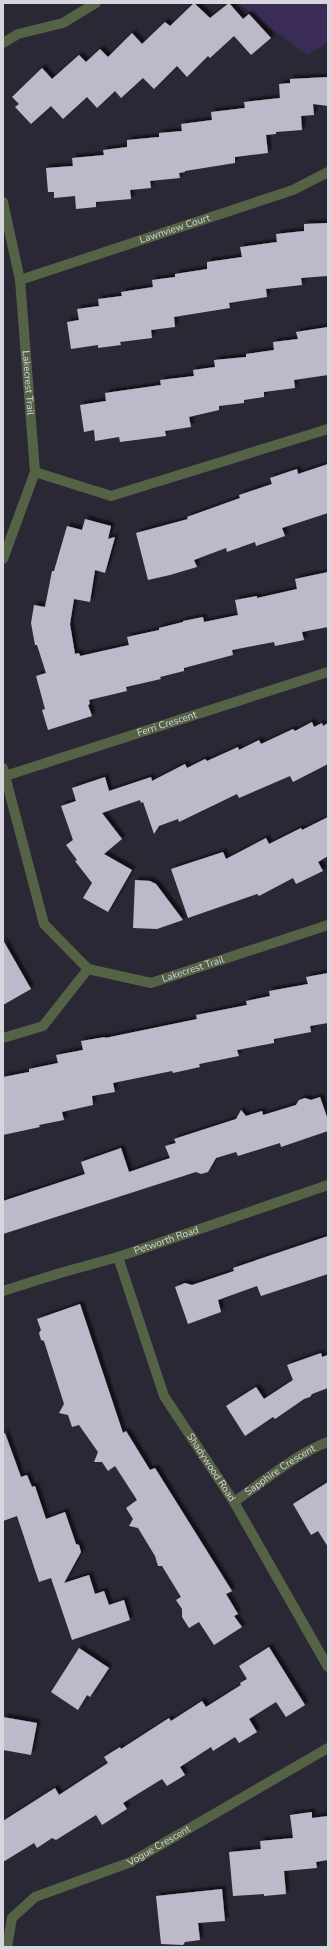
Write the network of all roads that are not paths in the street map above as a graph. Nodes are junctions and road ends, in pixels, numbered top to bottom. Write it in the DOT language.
graph roads {
  1 [pos="96,3"];
  2 [pos="3,43"];
  3 [pos="328,172"];
  4 [pos="3,202"];
  5 [pos="20,280"];
  6 [pos="328,429"];
  7 [pos="35,472"];
  8 [pos="3,559"];
  9 [pos="328,672"];
  10 [pos="4,772"];
  11 [pos="328,925"];
  12 [pos="88,969"];
  13 [pos="3,1038"];
  14 [pos="328,1185"];
  15 [pos="118,1257"];
  16 [pos="3,1291"];
  17 [pos="328,1442"];
  18 [pos="234,1502"];
  19 [pos="328,1667"];
  20 [pos="328,1748"];
  21 [pos="7,1947"];
  1 -- 2 [label="street"];
  3 -- 5 [label="street, Lawnview Court"];
  4 -- 5 [label="street, Lakecrest Trail"];
  5 -- 7 [label="street, Lakecrest Trail"];
  6 -- 7 [label="street"];
  7 -- 8 [label="street, Lakecrest Trail"];
  9 -- 10 [label="street, Ferri Crescent"];
  10 -- 12 [label="street"];
  11 -- 12 [label="street, Lakecrest Trail"];
  12 -- 13 [label="street"];
  14 -- 15 [label="street, Petworth Road"];
  15 -- 16 [label="street, Petworth Road"];
  15 -- 18 [label="street, Shadywood Road"];
  17 -- 18 [label="street, Sapphire Crescent"];
  18 -- 19 [label="street, Shadywood Road"];
  20 -- 21 [label="street, Vogue Crescent"];
}
